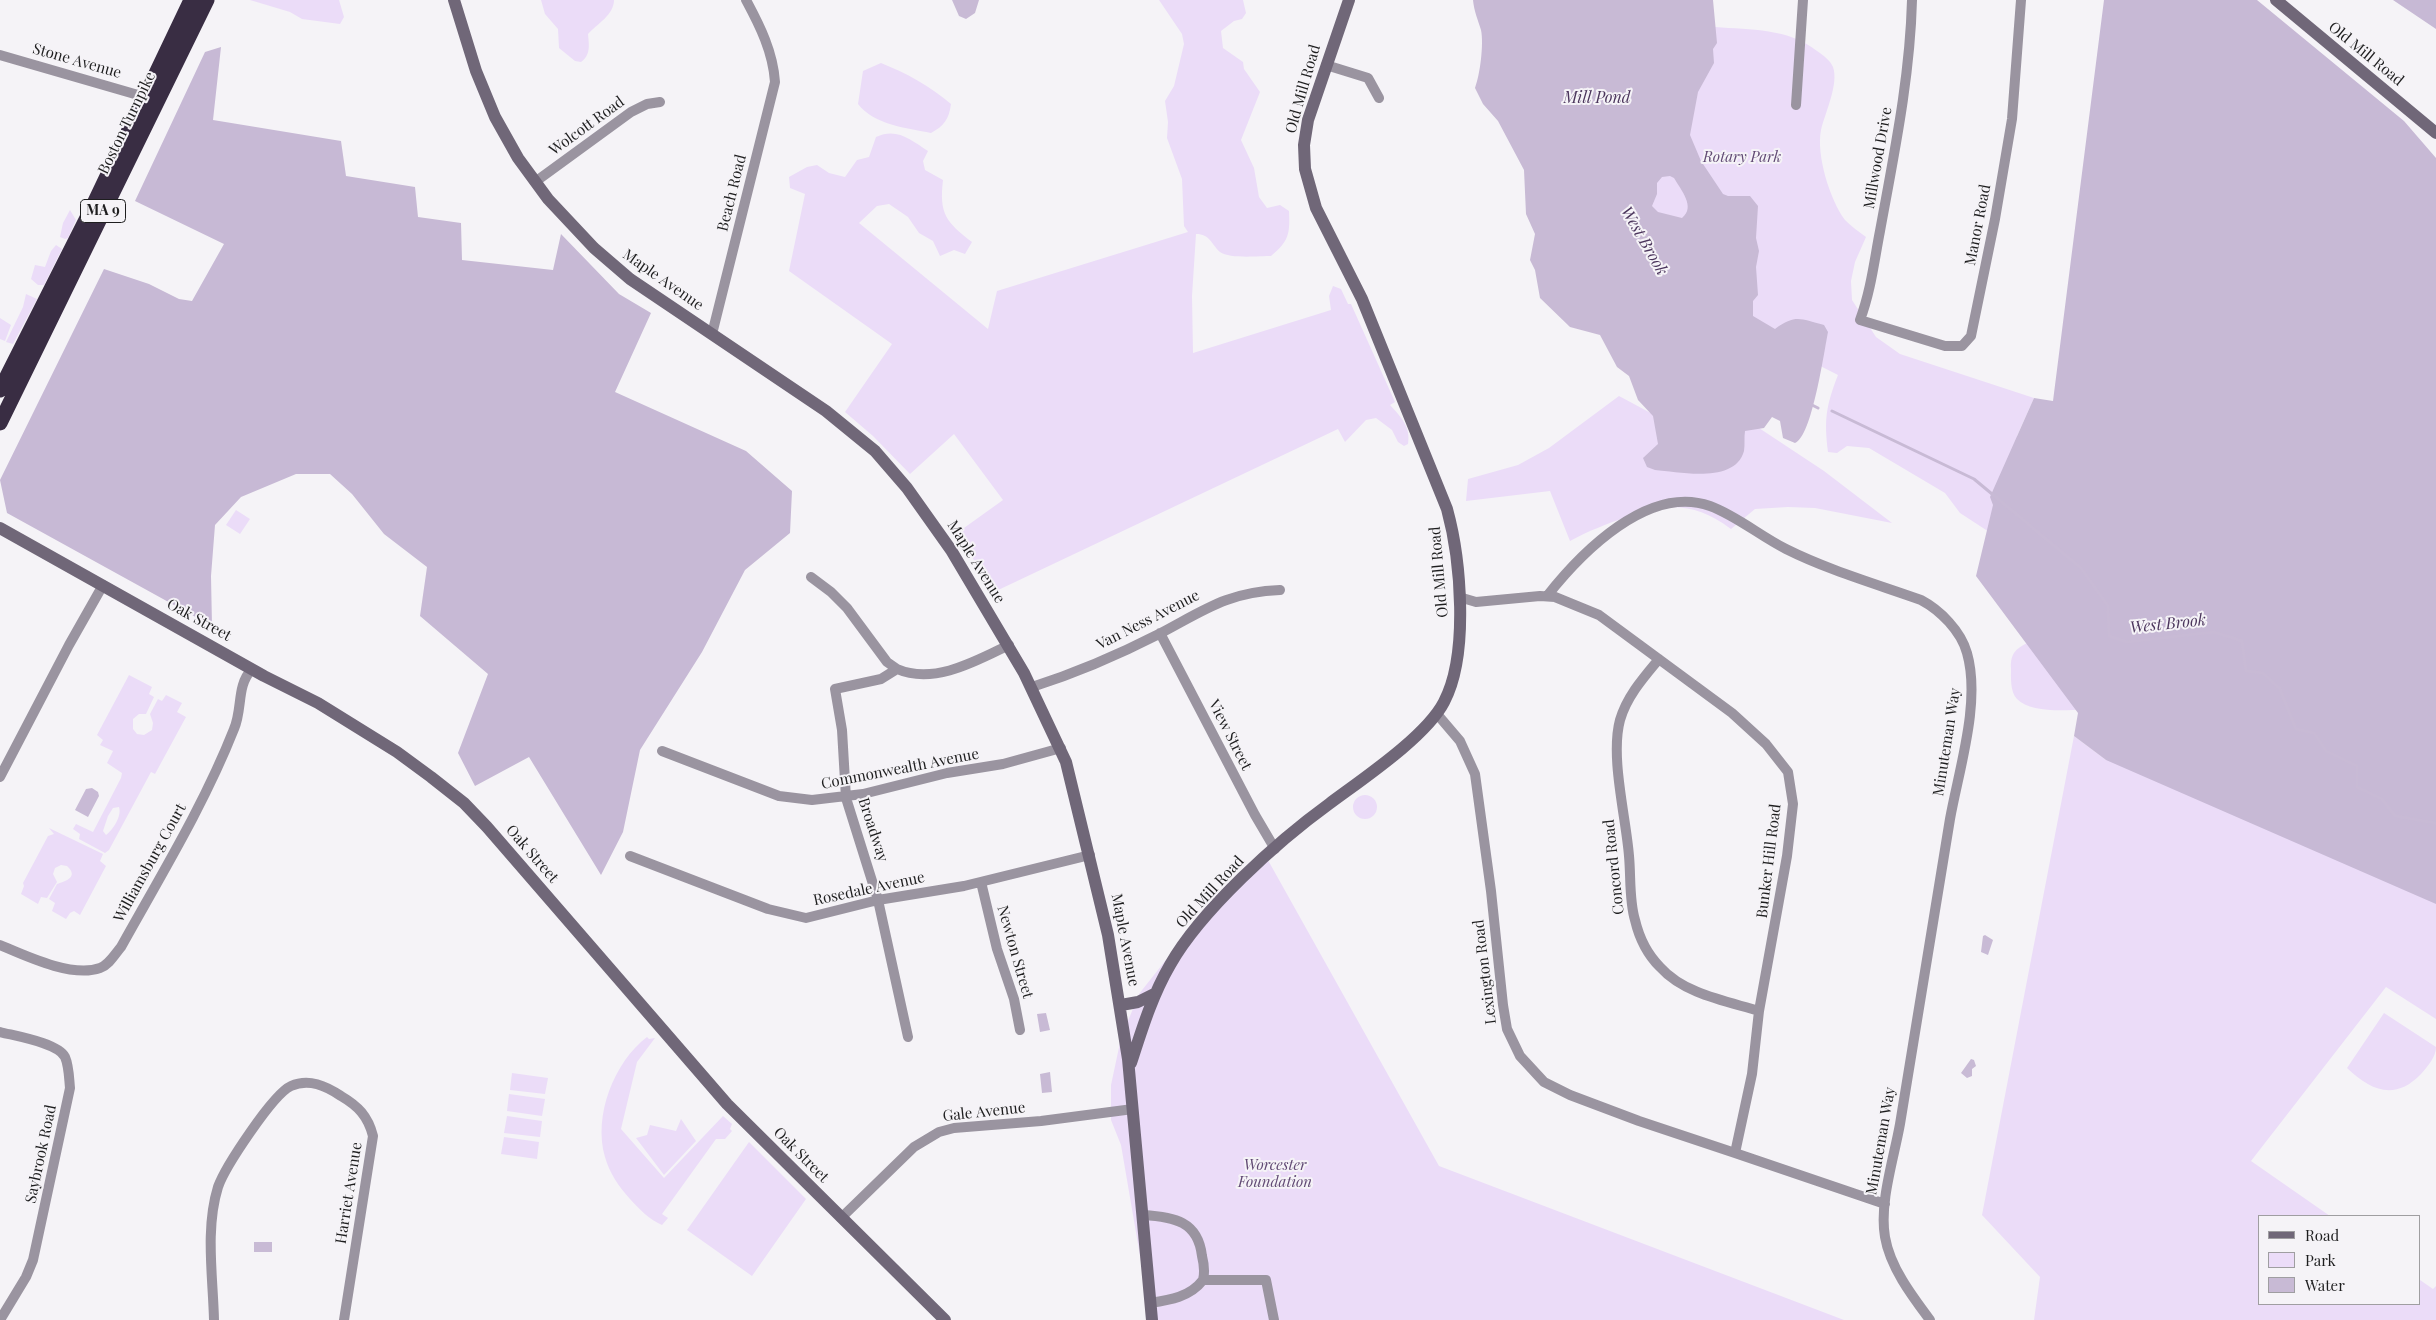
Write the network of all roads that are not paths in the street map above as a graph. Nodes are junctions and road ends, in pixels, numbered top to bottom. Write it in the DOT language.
graph roads {
  1 [pos="191,0"];
  2 [pos="207,0"];
  3 [pos="454,0"];
  4 [pos="746,0"];
  5 [pos="1348,0"];
  6 [pos="1803,0"];
  7 [pos="1912,0"];
  8 [pos="2021,0"];
  9 [pos="2276,0"];
  10 [pos="0,54"];
  11 [pos="1326,65"];
  12 [pos="145,97"];
  13 [pos="1379,98"];
  14 [pos="660,102"];
  15 [pos="1796,105"];
  16 [pos="2436,133"];
  17 [pos="535,182"];
  18 [pos="1860,320"];
  19 [pos="712,334"];
  20 [pos="0,390"];
  21 [pos="0,423"];
  22 [pos="0,528"];
  23 [pos="810,577"];
  24 [pos="103,585"];
  25 [pos="1280,590"];
  26 [pos="1547,596"];
  27 [pos="1459,597"];
  28 [pos="1160,633"];
  29 [pos="1009,645"];
  30 [pos="1659,659"];
  31 [pos="252,668"];
  32 [pos="897,669"];
  33 [pos="1032,687"];
  34 [pos="1437,714"];
  35 [pos="1060,748"];
  36 [pos="662,751"];
  37 [pos="0,777"];
  38 [pos="846,798"];
  39 [pos="1275,849"];
  40 [pos="1090,855"];
  41 [pos="630,856"];
  42 [pos="981,882"];
  43 [pos="878,900"];
  44 [pos="0,945"];
  45 [pos="1156,993"];
  46 [pos="1121,1005"];
  47 [pos="1759,1011"];
  48 [pos="1145,1019"];
  49 [pos="1124,1023"];
  50 [pos="1020,1030"];
  51 [pos="0,1033"];
  52 [pos="908,1037"];
  53 [pos="1129,1069"];
  54 [pos="1133,1108"];
  55 [pos="1735,1153"];
  56 [pos="1885,1204"];
  57 [pos="1143,1216"];
  58 [pos="841,1218"];
  59 [pos="1203,1280"];
  60 [pos="1150,1303"];
  61 [pos="0,1320"];
  62 [pos="214,1320"];
  63 [pos="344,1320"];
  64 [pos="945,1320"];
  65 [pos="1152,1320"];
  66 [pos="1274,1320"];
  67 [pos="1930,1320"];
  1 -- 12 [label="highway, Boston Turnpike / MA 9"];
  2 -- 21 [label="highway, Boston Turnpike / MA 9"];
  3 -- 17 [label="street, Maple Avenue"];
  4 -- 19 [label="street, Beach Road"];
  5 -- 11 [label="street, Old Mill Road"];
  6 -- 15 [label="street"];
  7 -- 18 [label="street, Millwood Drive"];
  8 -- 18 [label="street, Manor Road"];
  9 -- 16 [label="street, Old Mill Road"];
  10 -- 12 [label="street, Stone Avenue"];
  11 -- 13 [label="street"];
  11 -- 27 [label="street, Old Mill Road"];
  12 -- 20 [label="highway, Boston Turnpike / MA 9"];
  14 -- 17 [label="street, Wolcott Road"];
  17 -- 19 [label="street, Maple Avenue"];
  19 -- 29 [label="street, Maple Avenue"];
  22 -- 24 [label="street, Oak Street"];
  23 -- 32 [label="street"];
  24 -- 31 [label="street, Oak Street"];
  24 -- 37 [label="street"];
  25 -- 28 [label="street, Van Ness Avenue"];
  26 -- 27 [label="street, Bunker Hill Road"];
  26 -- 30 [label="street, Bunker Hill Road"];
  26 -- 56 [label="street, Minuteman Way"];
  27 -- 34 [label="street, Old Mill Road"];
  28 -- 33 [label="street, Van Ness Avenue"];
  28 -- 39 [label="street, View Street"];
  29 -- 32 [label="street"];
  29 -- 33 [label="street, Maple Avenue"];
  30 -- 47 [label="street, Bunker Hill Road"];
  30 -- 47 [label="street, Concord Road"];
  31 -- 44 [label="street, Williamsburg Court"];
  31 -- 58 [label="street, Oak Street"];
  32 -- 38 [label="street, Broadway"];
  33 -- 35 [label="street, Maple Avenue"];
  34 -- 39 [label="street, Old Mill Road"];
  34 -- 55 [label="street, Lexington Road"];
  35 -- 38 [label="street, Commonwealth Avenue"];
  35 -- 40 [label="street, Maple Avenue"];
  36 -- 38 [label="street, Commonwealth Avenue"];
  38 -- 43 [label="street, Broadway"];
  39 -- 45 [label="street, Old Mill Road"];
  40 -- 42 [label="street, Rosedale Avenue"];
  40 -- 46 [label="street, Maple Avenue"];
  41 -- 43 [label="street, Rosedale Avenue"];
  42 -- 43 [label="street, Rosedale Avenue"];
  42 -- 50 [label="street, Newton Street"];
  43 -- 52 [label="street, Broadway"];
  45 -- 46 [label="street"];
  45 -- 48 [label="street, Old Mill Road"];
  46 -- 49 [label="street, Maple Avenue"];
  47 -- 55 [label="street, Bunker Hill Road"];
  48 -- 49 [label="street"];
  48 -- 53 [label="street, Old Mill Road"];
  49 -- 53 [label="street, Maple Avenue"];
  51 -- 61 [label="street, Saybrook Road"];
  53 -- 54 [label="street, Maple Avenue"];
  54 -- 57 [label="street, Maple Avenue"];
  54 -- 58 [label="street, Gale Avenue"];
  55 -- 56 [label="street"];
  56 -- 67 [label="street, Minuteman Way"];
  57 -- 59 [label="street"];
  57 -- 60 [label="street, Maple Avenue"];
  58 -- 64 [label="street, Oak Street"];
  59 -- 60 [label="street"];
  59 -- 66 [label="street"];
  60 -- 65 [label="street, Maple Avenue"];
  62 -- 63 [label="street, Harriet Avenue"];
}
